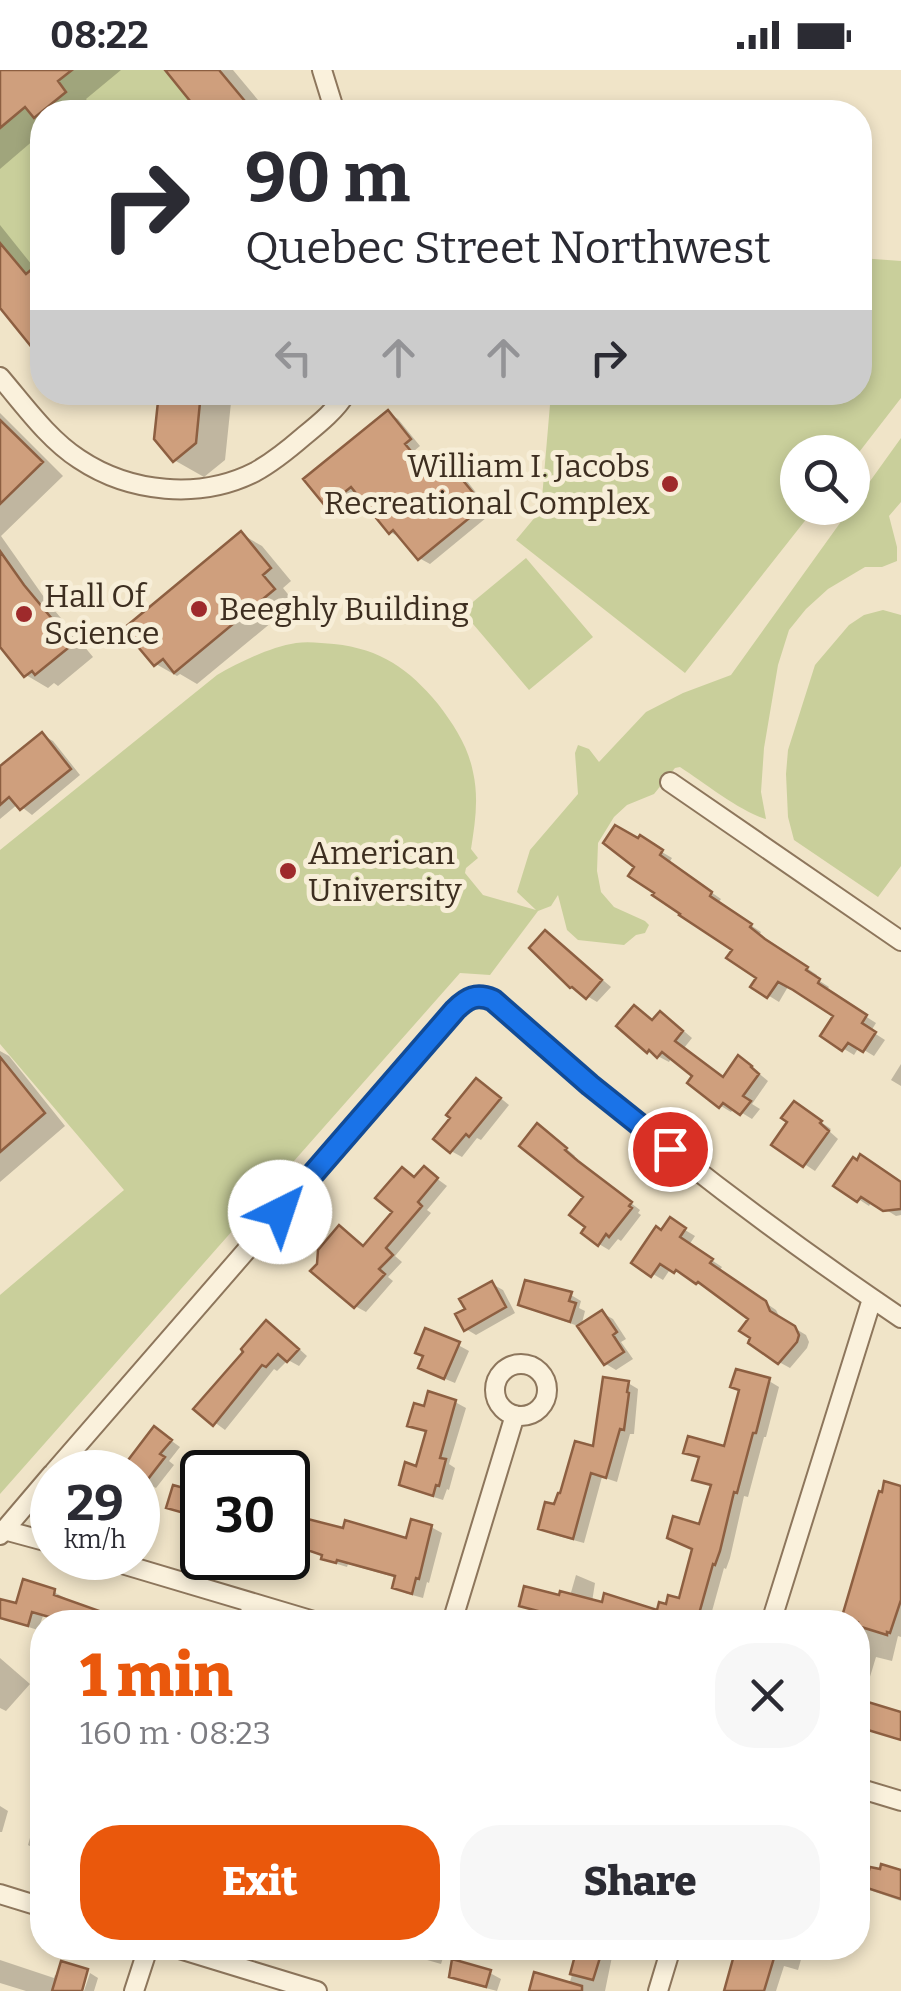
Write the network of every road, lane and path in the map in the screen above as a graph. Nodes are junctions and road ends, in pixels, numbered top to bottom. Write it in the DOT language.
graph roads {
  1 [pos="322,70"];
  2 [pos="331,100"];
  3 [pos="0,376"];
  4 [pos="338,405"];
  5 [pos="670,782"];
  6 [pos="901,941"];
  7 [pos="872,1298"];
  8 [pos="901,1318"];
  9 [pos="515,1415"];
  10 [pos="73,1450"];
  11 [pos="30,1500"];
  12 [pos="2,1532"];
  13 [pos="30,1538"];
  14 [pos="160,1575"];
  15 [pos="253,1603"];
  16 [pos="251,1610"];
  17 [pos="277,1610"];
  18 [pos="456,1610"];
  19 [pos="775,1610"];
  20 [pos="870,1792"];
  21 [pos="901,1801"];
  22 [pos="0,1894"];
  23 [pos="30,1903"];
  24 [pos="144,1960"];
  25 [pos="216,1960"];
  26 [pos="667,1960"];
  27 [pos="134,1991"];
  28 [pos="318,1991"];
  29 [pos="658,1991"];
  1 -- 2 [label="street"];
  3 -- 4 [label="street"];
  5 -- 6 [label="street"];
  7 -- 8 [label="street"];
  7 -- 10 [label="street"];
  7 -- 19 [label="street"];
  9 -- 18 [label="street"];
  11 -- 12 [label="street"];
  12 -- 13 [label="street"];
  14 -- 15 [label="street"];
  15 -- 16 [label="street"];
  15 -- 17 [label="street"];
  20 -- 21 [label="street"];
  22 -- 23 [label="street"];
  24 -- 27 [label="street"];
  25 -- 28 [label="street"];
  26 -- 29 [label="street"];
}
